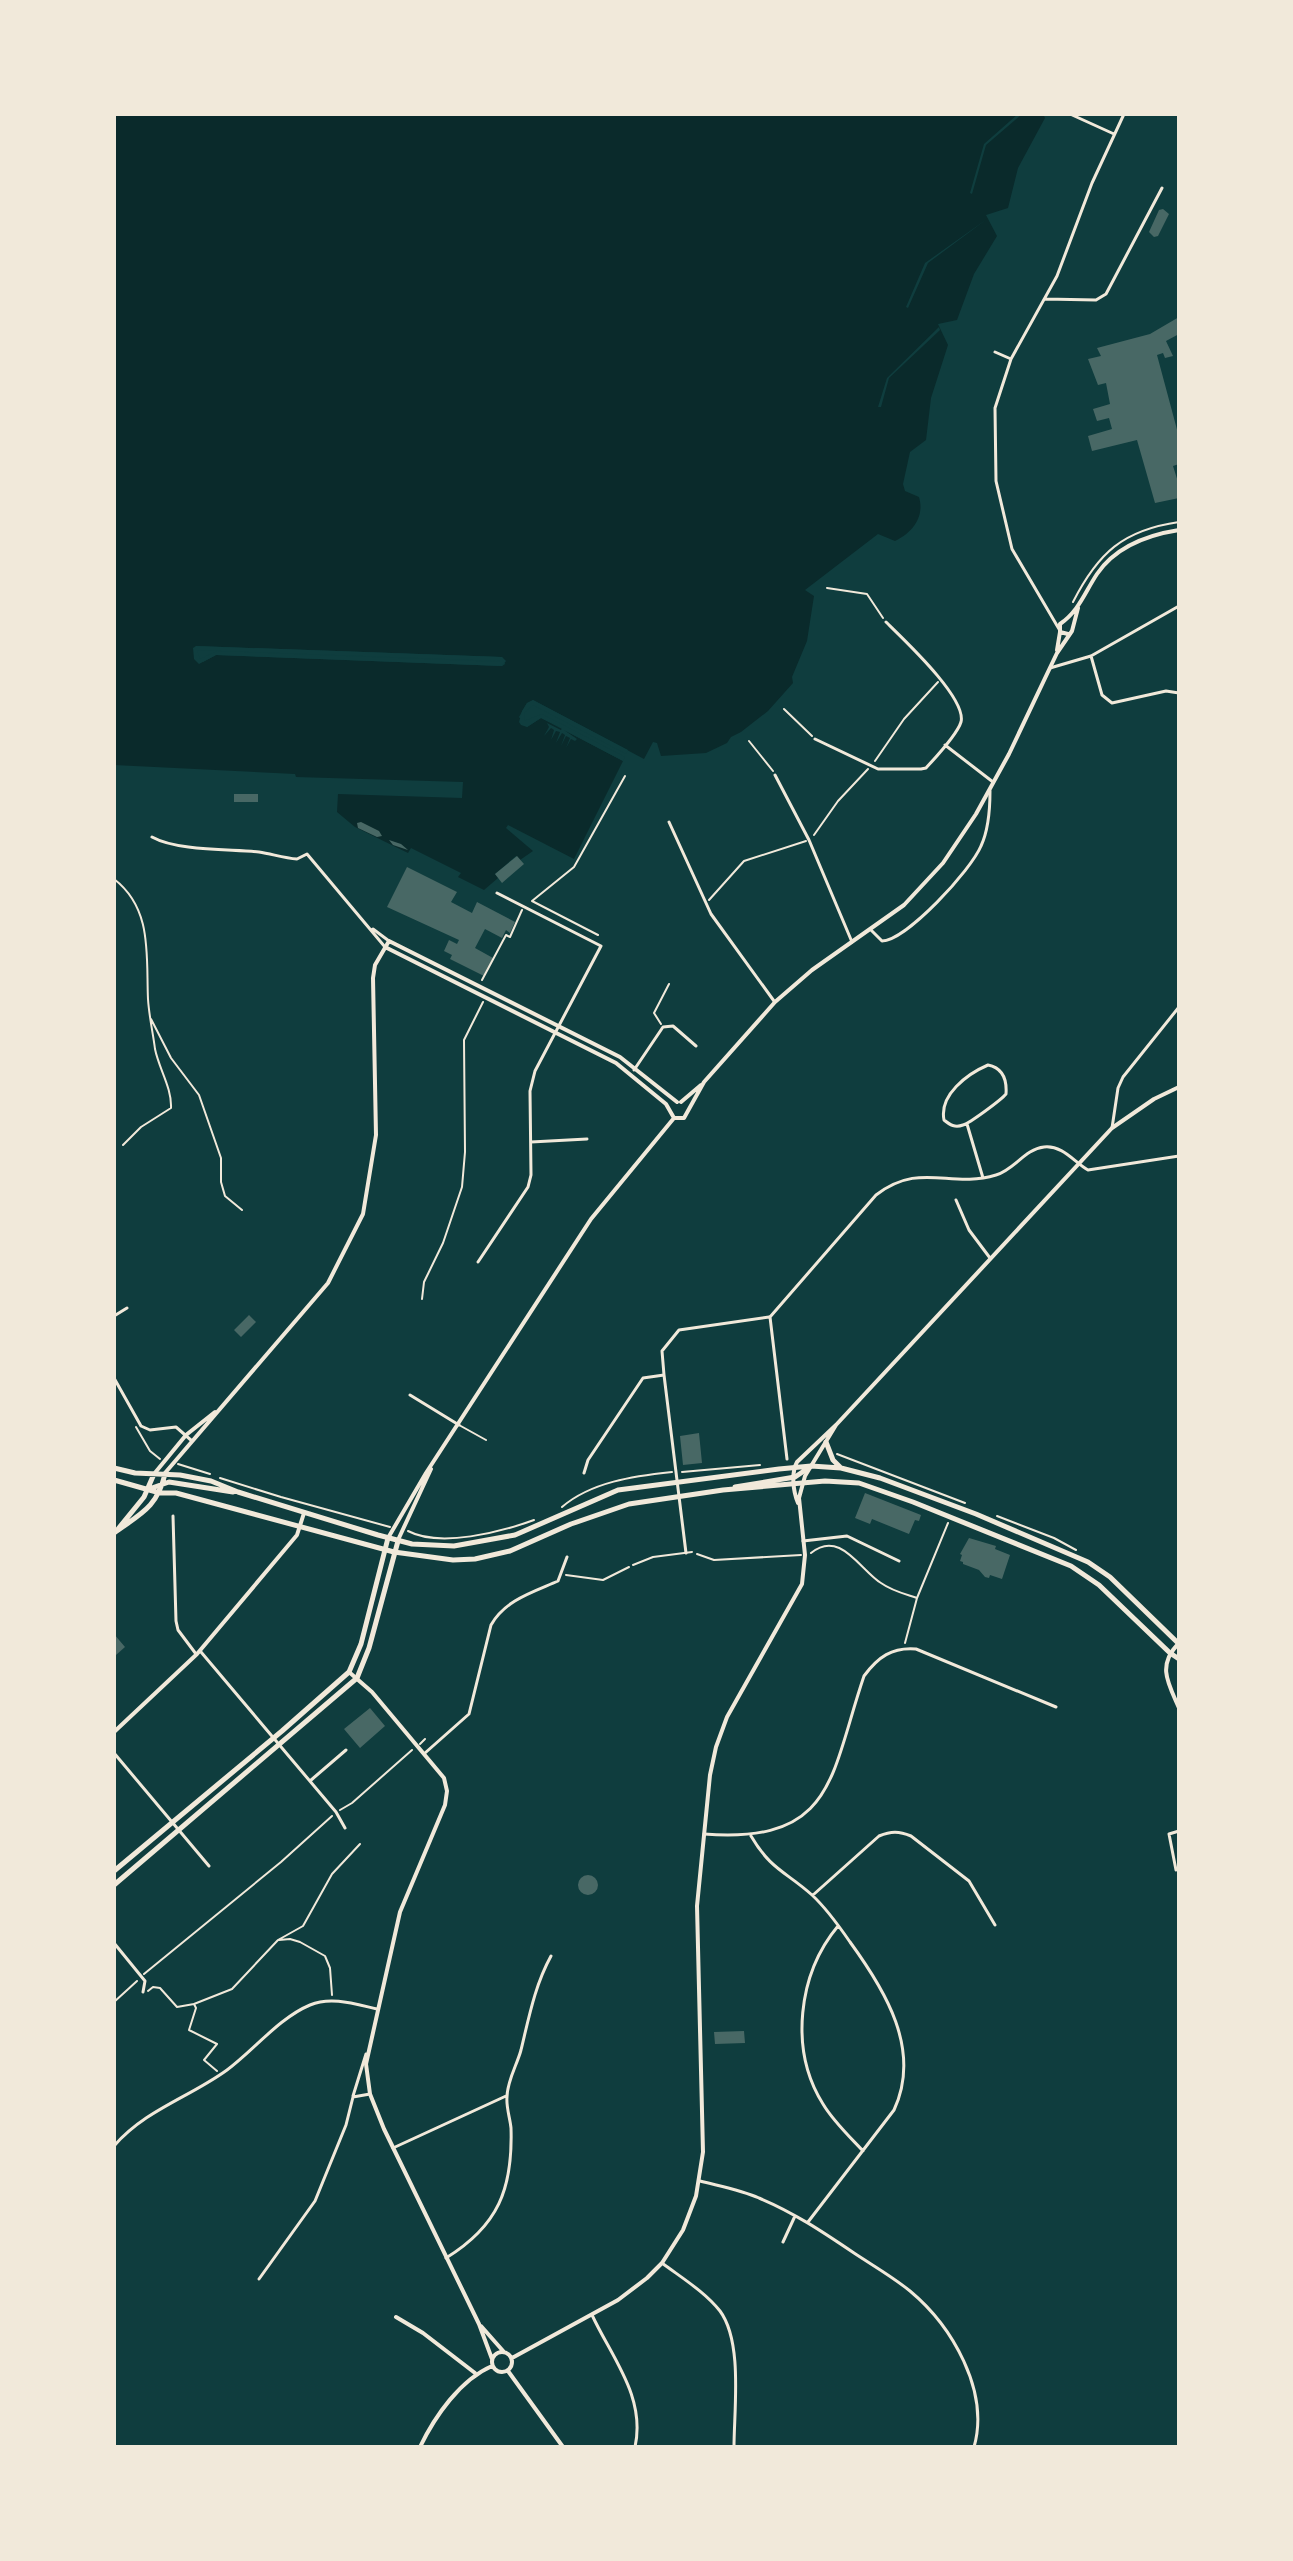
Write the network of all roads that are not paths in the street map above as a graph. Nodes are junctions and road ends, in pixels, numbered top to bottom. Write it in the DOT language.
graph roads {
  1 [pos="1070,114"];
  2 [pos="1124,114"];
  3 [pos="1114,134"];
  4 [pos="1162,188"];
  5 [pos="1045,299"];
  6 [pos="995,352"];
  7 [pos="1011,359"];
  8 [pos="1178,531"];
  9 [pos="1179,606"];
  10 [pos="1078,608"];
  11 [pos="1050,616"];
  12 [pos="1063,621"];
  13 [pos="886,622"];
  14 [pos="1073,628"];
  15 [pos="1060,631"];
  16 [pos="1068,634"];
  17 [pos="1057,653"];
  18 [pos="1091,656"];
  19 [pos="1049,668"];
  20 [pos="1179,693"];
  21 [pos="815,739"];
  22 [pos="945,745"];
  23 [pos="775,775"];
  24 [pos="993,783"];
  25 [pos="990,789"];
  26 [pos="669,822"];
  27 [pos="152,837"];
  28 [pos="497,893"];
  29 [pos="370,927"];
  30 [pos="871,930"];
  31 [pos="389,941"];
  32 [pos="852,942"];
  33 [pos="385,947"];
  34 [pos="775,1002"];
  35 [pos="1179,1007"];
  36 [pos="556,1029"];
  37 [pos="696,1046"];
  38 [pos="636,1068"];
  39 [pos="631,1073"];
  40 [pos="704,1082"];
  41 [pos="1179,1087"];
  42 [pos="679,1102"];
  43 [pos="688,1108"];
  44 [pos="671,1110"];
  45 [pos="674,1118"];
  46 [pos="967,1123"];
  47 [pos="1112,1128"];
  48 [pos="587,1139"];
  49 [pos="531,1142"];
  50 [pos="1179,1156"];
  51 [pos="1078,1164"];
  52 [pos="983,1178"];
  53 [pos="956,1200"];
  54 [pos="990,1258"];
  55 [pos="478,1262"];
  56 [pos="127,1308"];
  57 [pos="114,1316"];
  58 [pos="770,1317"];
  59 [pos="664,1375"];
  60 [pos="114,1378"];
  61 [pos="410,1395"];
  62 [pos="217,1411"];
  63 [pos="459,1425"];
  64 [pos="836,1425"];
  65 [pos="186,1435"];
  66 [pos="486,1440"];
  67 [pos="192,1441"];
  68 [pos="826,1442"];
  69 [pos="787,1459"];
  70 [pos="431,1466"];
  71 [pos="811,1466"];
  72 [pos="114,1468"];
  73 [pos="794,1468"];
  74 [pos="841,1468"];
  75 [pos="584,1473"];
  76 [pos="154,1474"];
  77 [pos="165,1474"];
  78 [pos="795,1477"];
  79 [pos="114,1480"];
  80 [pos="163,1482"];
  81 [pos="676,1483"];
  82 [pos="802,1483"];
  83 [pos="794,1484"];
  84 [pos="149,1490"];
  85 [pos="723,1490"];
  86 [pos="238,1492"];
  87 [pos="160,1493"];
  88 [pos="678,1496"];
  89 [pos="798,1505"];
  90 [pos="304,1513"];
  91 [pos="173,1516"];
  92 [pos="301,1526"];
  93 [pos="116,1531"];
  94 [pos="388,1538"];
  95 [pos="398,1541"];
  96 [pos="803,1541"];
  97 [pos="384,1549"];
  98 [pos="394,1552"];
  99 [pos="692,1552"];
  100 [pos="686,1553"];
  101 [pos="567,1557"];
  102 [pos="899,1561"];
  103 [pos="633,1565"];
  104 [pos="1179,1644"];
  105 [pos="198,1653"];
  106 [pos="1170,1653"];
  107 [pos="1179,1659"];
  108 [pos="349,1672"];
  109 [pos="357,1678"];
  110 [pos="1056,1707"];
  111 [pos="1179,1708"];
  112 [pos="114,1732"];
  113 [pos="273,1738"];
  114 [pos="280,1746"];
  115 [pos="346,1750"];
  116 [pos="114,1753"];
  117 [pos="425,1753"];
  118 [pos="310,1781"];
  119 [pos="171,1822"];
  120 [pos="345,1828"];
  121 [pos="177,1830"];
  122 [pos="1179,1831"];
  123 [pos="704,1834"];
  124 [pos="751,1836"];
  125 [pos="209,1866"];
  126 [pos="1176,1870"];
  127 [pos="114,1871"];
  128 [pos="114,1885"];
  129 [pos="813,1895"];
  130 [pos="995,1925"];
  131 [pos="838,1926"];
  132 [pos="115,1945"];
  133 [pos="551,1956"];
  134 [pos="143,1992"];
  135 [pos="377,2009"];
  136 [pos="366,2054"];
  137 [pos="370,2094"];
  138 [pos="507,2096"];
  139 [pos="353,2097"];
  140 [pos="114,2146"];
  141 [pos="393,2148"];
  142 [pos="864,2152"];
  143 [pos="699,2181"];
  144 [pos="795,2215"];
  145 [pos="808,2222"];
  146 [pos="783,2242"];
  147 [pos="446,2258"];
  148 [pos="662,2263"];
  149 [pos="259,2279"];
  150 [pos="592,2315"];
  151 [pos="396,2317"];
  152 [pos="479,2324"];
  153 [pos="505,2352"];
  154 [pos="512,2358"];
  155 [pos="492,2359"];
  156 [pos="492,2366"];
  157 [pos="508,2371"];
  158 [pos="475,2373"];
  159 [pos="420,2447"];
  160 [pos="563,2447"];
  161 [pos="635,2447"];
  162 [pos="734,2447"];
  163 [pos="974,2447"];
  1 -- 3 [label="street"];
  2 -- 3 [label="street"];
  3 -- 5 [label="street"];
  4 -- 5 [label="street"];
  5 -- 7 [label="street"];
  6 -- 7 [label="street"];
  7 -- 11 [label="street"];
  8 -- 10 [label="street"];
  9 -- 18 [label="street"];
  10 -- 12 [label="street"];
  10 -- 14 [label="street"];
  11 -- 12 [label="street"];
  11 -- 15 [label="street"];
  12 -- 14 [label="street"];
  12 -- 15 [label="street"];
  13 -- 22 [label="street"];
  14 -- 16 [label="street"];
  15 -- 16 [label="street"];
  15 -- 17 [label="street"];
  16 -- 17 [label="street"];
  17 -- 19 [label="street"];
  18 -- 19 [label="street"];
  18 -- 20 [label="street"];
  19 -- 24 [label="street"];
  21 -- 22 [label="street"];
  22 -- 24 [label="street"];
  23 -- 32 [label="street"];
  24 -- 25 [label="street"];
  25 -- 30 [label="street"];
  25 -- 30 [label="street"];
  26 -- 34 [label="street"];
  27 -- 29 [label="street"];
  28 -- 36 [label="street"];
  29 -- 31 [label="street"];
  29 -- 33 [label="street"];
  30 -- 32 [label="street"];
  31 -- 33 [label="street"];
  31 -- 36 [label="street"];
  32 -- 34 [label="street"];
  33 -- 36 [label="street"];
  33 -- 62 [label="street"];
  34 -- 40 [label="street"];
  35 -- 47 [label="street"];
  36 -- 38 [label="street"];
  36 -- 39 [label="street"];
  36 -- 49 [label="street"];
  37 -- 38 [label="street"];
  38 -- 39 [label="street"];
  38 -- 42 [label="street"];
  39 -- 44 [label="street"];
  40 -- 42 [label="street"];
  40 -- 43 [label="street"];
  41 -- 47 [label="street"];
  42 -- 43 [label="street"];
  42 -- 44 [label="street"];
  43 -- 45 [label="street"];
  44 -- 45 [label="street"];
  45 -- 63 [label="street"];
  46 -- 46 [label="street"];
  46 -- 52 [label="street"];
  47 -- 51 [label="street"];
  48 -- 49 [label="street"];
  49 -- 55 [label="street"];
  50 -- 51 [label="street"];
  51 -- 52 [label="street"];
  51 -- 54 [label="street"];
  52 -- 58 [label="street"];
  53 -- 54 [label="street"];
  54 -- 64 [label="street"];
  56 -- 57 [label="street"];
  58 -- 59 [label="street"];
  58 -- 69 [label="street"];
  59 -- 75 [label="street"];
  59 -- 81 [label="street"];
  60 -- 65 [label="street"];
  61 -- 63 [label="street"];
  62 -- 65 [label="street"];
  62 -- 67 [label="street"];
  63 -- 66 [label="lane"];
  63 -- 70 [label="street"];
  64 -- 68 [label="street"];
  64 -- 73 [label="street"];
  65 -- 67 [label="street"];
  65 -- 76 [label="street"];
  67 -- 77 [label="street"];
  68 -- 71 [label="street"];
  68 -- 74 [label="main road"];
  70 -- 94 [label="street"];
  70 -- 95 [label="street"];
  71 -- 73 [label="main road"];
  71 -- 74 [label="main road"];
  71 -- 78 [label="main road"];
  71 -- 82 [label="street"];
  72 -- 76 [label="main road"];
  73 -- 78 [label="street"];
  73 -- 81 [label="main road"];
  74 -- 104 [label="main road"];
  76 -- 77 [label="main road"];
  76 -- 84 [label="main road"];
  77 -- 80 [label="main road"];
  77 -- 86 [label="main road"];
  78 -- 83 [label="street"];
  78 -- 85 [label="main road"];
  79 -- 84 [label="main road"];
  80 -- 84 [label="main road"];
  80 -- 86 [label="main road"];
  80 -- 87 [label="main road"];
  81 -- 88 [label="street"];
  81 -- 95 [label="main road"];
  82 -- 83 [label="main road"];
  82 -- 89 [label="street"];
  82 -- 106 [label="main road"];
  83 -- 85 [label="main road"];
  83 -- 89 [label="street"];
  84 -- 87 [label="main road"];
  84 -- 93 [label="main road"];
  85 -- 88 [label="main road"];
  86 -- 90 [label="main road"];
  87 -- 92 [label="main road"];
  87 -- 93 [label="main road"];
  88 -- 98 [label="main road"];
  88 -- 100 [label="street"];
  89 -- 96 [label="street"];
  90 -- 92 [label="street"];
  90 -- 94 [label="main road"];
  91 -- 105 [label="street"];
  92 -- 97 [label="main road"];
  92 -- 105 [label="street"];
  94 -- 95 [label="main road"];
  94 -- 97 [label="main road"];
  95 -- 98 [label="main road"];
  96 -- 102 [label="street"];
  96 -- 123 [label="street"];
  97 -- 98 [label="main road"];
  97 -- 108 [label="main road"];
  98 -- 109 [label="main road"];
  99 -- 100 [label="lane"];
  100 -- 103 [label="lane"];
  101 -- 117 [label="street"];
  104 -- 106 [label="street"];
  105 -- 112 [label="street"];
  105 -- 113 [label="street"];
  106 -- 107 [label="main road"];
  106 -- 111 [label="street"];
  108 -- 109 [label="street"];
  108 -- 113 [label="main road"];
  109 -- 114 [label="main road"];
  109 -- 117 [label="street"];
  110 -- 124 [label="street"];
  113 -- 114 [label="street"];
  113 -- 119 [label="main road"];
  114 -- 118 [label="street"];
  114 -- 121 [label="main road"];
  115 -- 118 [label="street"];
  116 -- 119 [label="street"];
  117 -- 135 [label="street"];
  118 -- 120 [label="street"];
  119 -- 121 [label="street"];
  119 -- 127 [label="main road"];
  121 -- 125 [label="street"];
  121 -- 128 [label="main road"];
  122 -- 126 [label="street"];
  123 -- 124 [label="street"];
  123 -- 143 [label="street"];
  124 -- 129 [label="street"];
  129 -- 130 [label="street"];
  129 -- 131 [label="street"];
  131 -- 142 [label="street"];
  131 -- 142 [label="street"];
  132 -- 134 [label="street"];
  133 -- 138 [label="street"];
  135 -- 136 [label="street"];
  135 -- 140 [label="street"];
  136 -- 137 [label="street"];
  136 -- 139 [label="street"];
  137 -- 139 [label="street"];
  137 -- 141 [label="street"];
  138 -- 141 [label="street"];
  138 -- 147 [label="street"];
  139 -- 149 [label="street"];
  141 -- 147 [label="street"];
  142 -- 145 [label="street"];
  143 -- 144 [label="street"];
  143 -- 148 [label="street"];
  144 -- 145 [label="street"];
  144 -- 146 [label="street"];
  145 -- 163 [label="street"];
  147 -- 152 [label="street"];
  148 -- 150 [label="street"];
  148 -- 162 [label="street"];
  150 -- 154 [label="street"];
  150 -- 161 [label="street"];
  151 -- 158 [label="street"];
  152 -- 153 [label="street"];
  152 -- 155 [label="street"];
  153 -- 154 [label="street"];
  153 -- 155 [label="street"];
  154 -- 157 [label="street"];
  155 -- 156 [label="street"];
  156 -- 157 [label="street"];
  156 -- 158 [label="street"];
  157 -- 160 [label="street"];
  158 -- 159 [label="street"];
}
